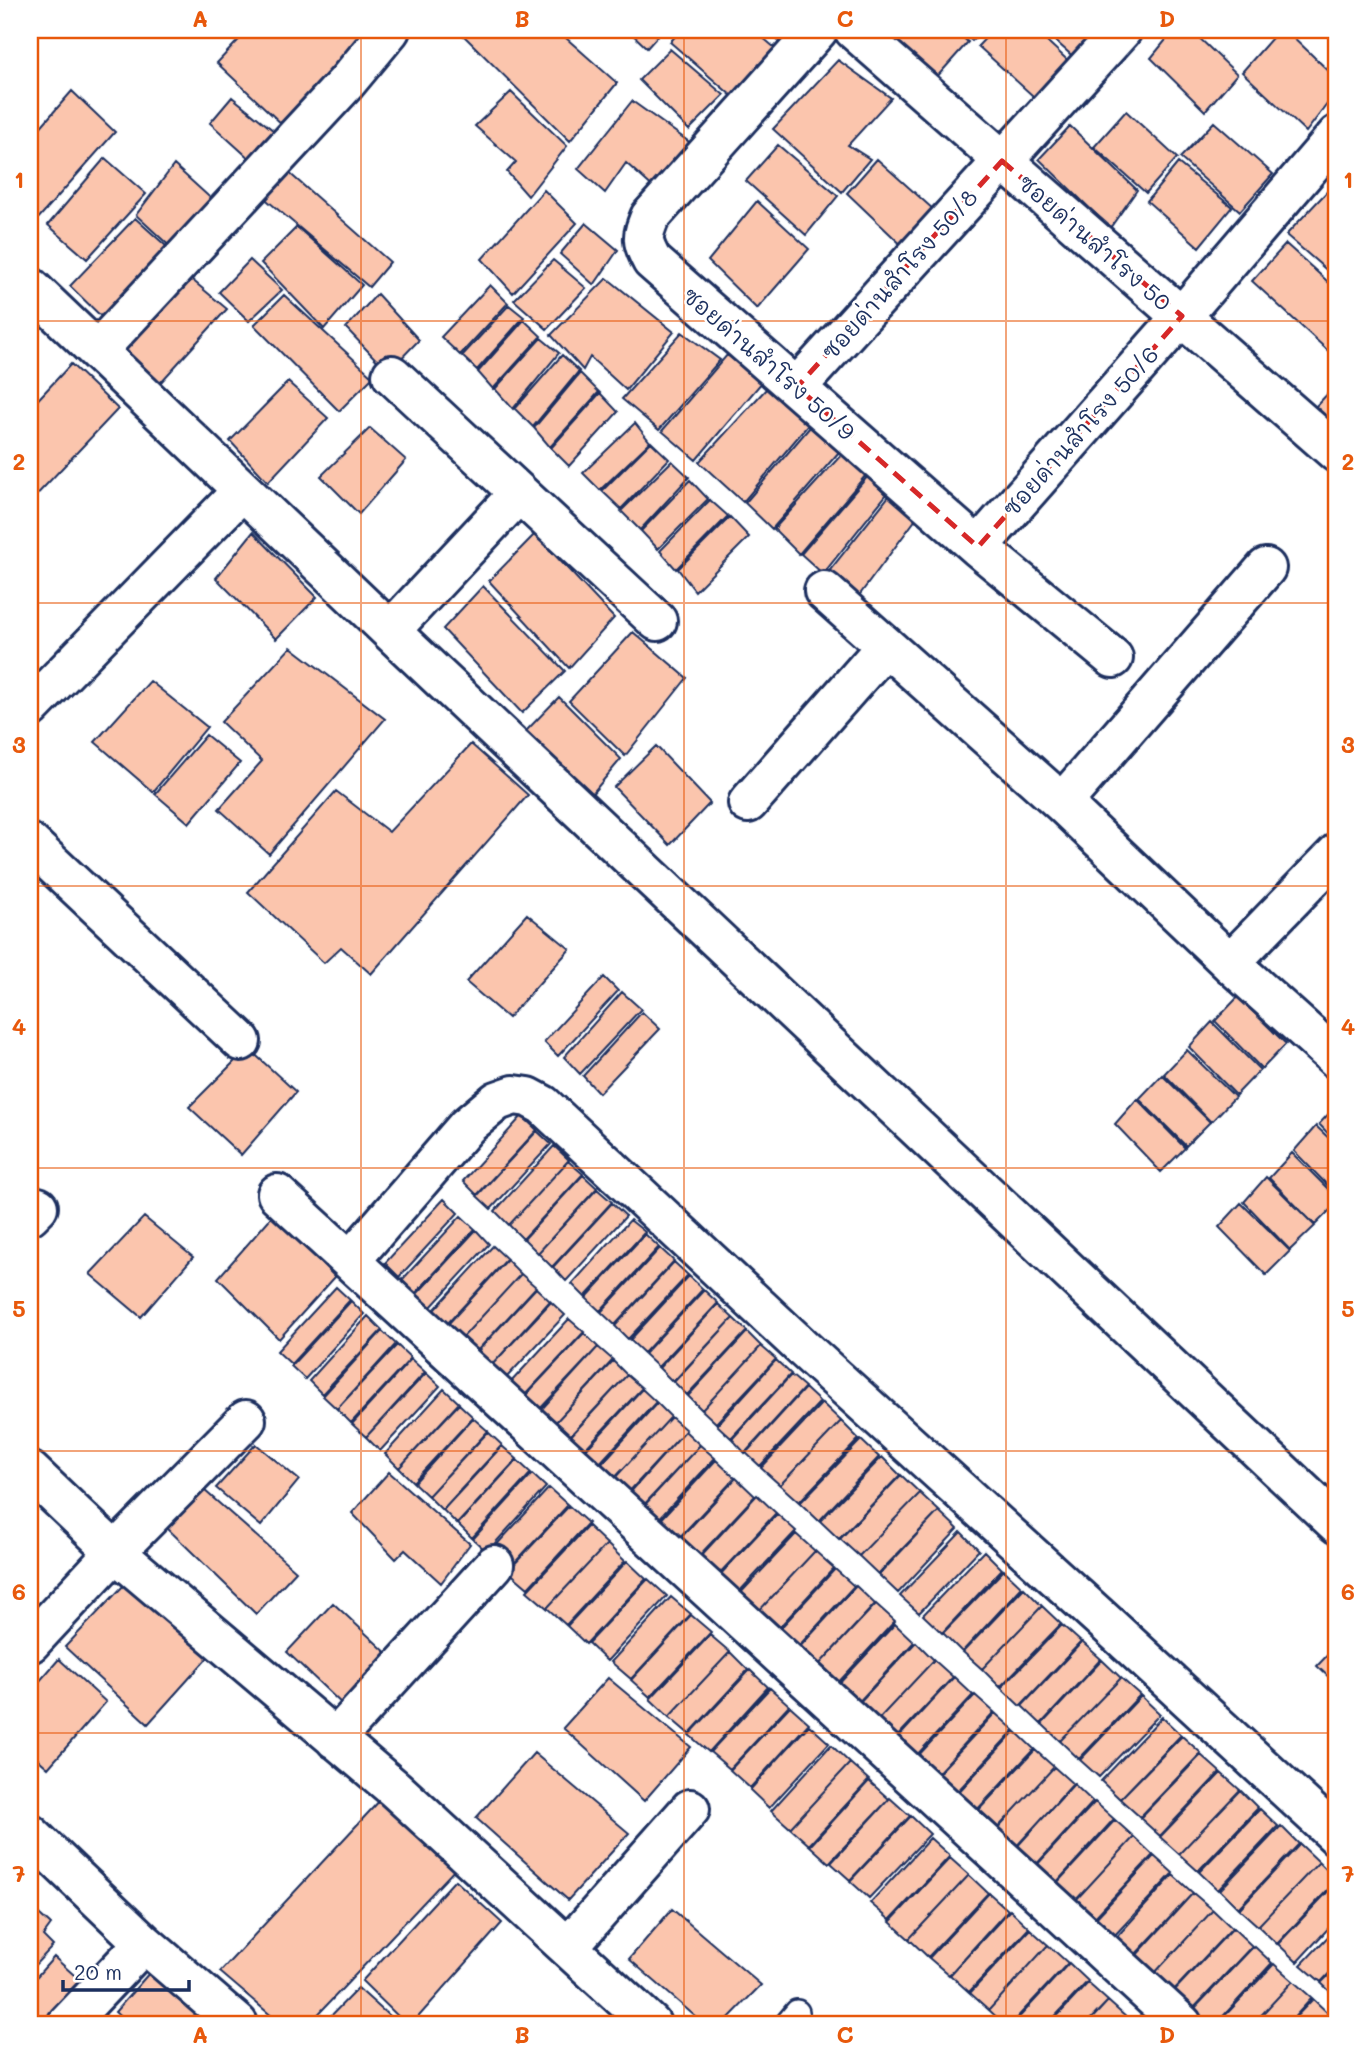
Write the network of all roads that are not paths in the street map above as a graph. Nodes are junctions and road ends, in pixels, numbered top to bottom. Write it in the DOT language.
graph roads {
  1 [pos="390,30"];
  2 [pos="818,30"];
  3 [pos="854,30"];
  4 [pos="1122,30"];
  5 [pos="1337,135"];
  6 [pos="1002,160"];
  7 [pos="32,293"];
  8 [pos="1182,316"];
  9 [pos="97,351"];
  10 [pos="392,375"];
  11 [pos="797,387"];
  12 [pos="1337,453"];
  13 [pos="242,491"];
  14 [pos="519,493"];
  15 [pos="978,547"];
  16 [pos="1266,568"];
  17 [pos="824,591"];
  18 [pos="657,621"];
  19 [pos="390,631"];
  20 [pos="886,646"];
  21 [pos="1113,658"];
  22 [pos="30,708"];
  23 [pos="748,803"];
  24 [pos="1062,803"];
  25 [pos="30,843"];
  26 [pos="1337,853"];
  27 [pos="1230,963"];
  28 [pos="241,1041"];
  29 [pos="1337,1059"];
  30 [pos="276,1194"];
  31 [pos="350,1261"];
  32 [pos="246,1420"];
  33 [pos="30,1471"];
  34 [pos="1337,1524"];
  35 [pos="115,1552"];
  36 [pos="494,1565"];
  37 [pos="30,1643"];
  38 [pos="335,1738"];
  39 [pos="690,1810"];
  40 [pos="30,1834"];
  41 [pos="1337,1836"];
  42 [pos="144,1943"];
  43 [pos="568,1947"];
  44 [pos="67,2024"];
  45 [pos="238,2024"];
  46 [pos="651,2024"];
  47 [pos="1182,2024"];
  1 -- 9 [label="street"];
  2 -- 11 [label="street, ซอยด่านสำโรง 50/9"];
  3 -- 6 [label="street, ซอยด่านสำโรง 50"];
  4 -- 6 [label="street, ซอยด่านสำโรง 50/8"];
  5 -- 8 [label="street, ซอยด่านสำโรง 50/6"];
  6 -- 8 [label="street, ซอยด่านสำโรง 50"];
  6 -- 11 [label="street, ซอยด่านสำโรง 50/8"];
  7 -- 9 [label="street"];
  8 -- 12 [label="street, ซอยด่านสำโรง 50"];
  8 -- 15 [label="street, ซอยด่านสำโรง 50/6"];
  9 -- 13 [label="street"];
  10 -- 14 [label="street"];
  11 -- 15 [label="street, ซอยด่านสำโรง 50/9"];
  13 -- 19 [label="street"];
  13 -- 22 [label="street"];
  14 -- 18 [label="street"];
  14 -- 19 [label="street"];
  15 -- 21 [label="street, ซอยด่านสำโรง 50/9"];
  16 -- 24 [label="street"];
  17 -- 20 [label="street"];
  19 -- 34 [label="street"];
  20 -- 23 [label="street"];
  20 -- 24 [label="street"];
  24 -- 27 [label="street"];
  25 -- 28 [label="street"];
  26 -- 27 [label="street"];
  27 -- 29 [label="street"];
  30 -- 31 [label="street"];
  31 -- 41 [label="street"];
  31 -- 47 [label="street"];
  32 -- 35 [label="street"];
  33 -- 35 [label="street"];
  35 -- 37 [label="street"];
  35 -- 38 [label="street"];
  36 -- 38 [label="street"];
  38 -- 43 [label="street"];
  39 -- 43 [label="street"];
  40 -- 42 [label="street"];
  42 -- 44 [label="street"];
  42 -- 45 [label="street"];
  43 -- 46 [label="street"];
}
